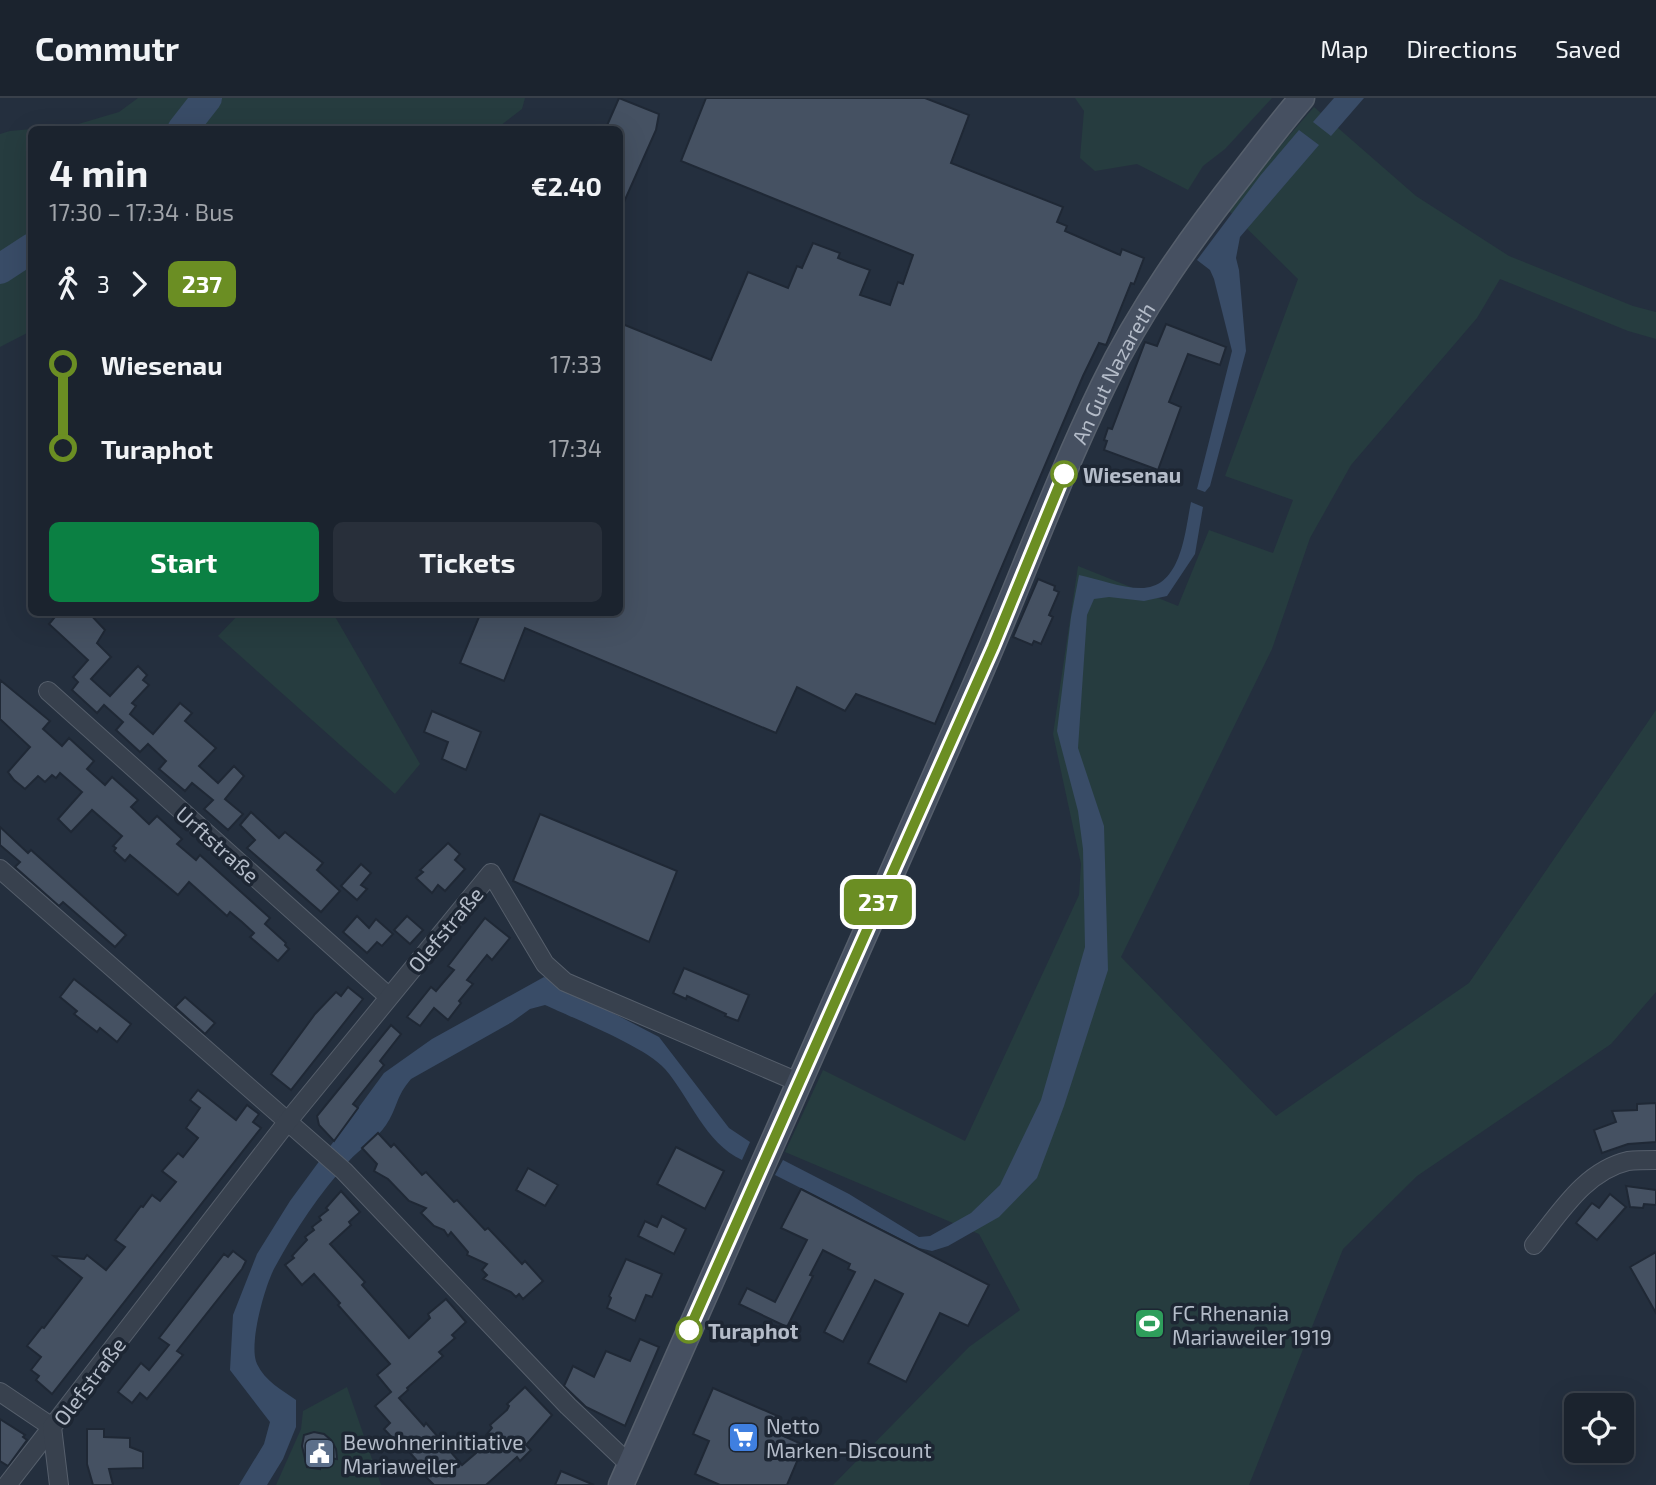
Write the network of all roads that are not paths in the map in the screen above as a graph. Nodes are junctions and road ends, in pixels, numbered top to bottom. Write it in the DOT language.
graph roads {
  1 [pos="1303,98"];
  2 [pos="48,691"];
  3 [pos="0,869"];
  4 [pos="388,996"];
  5 [pos="798,1082"];
  6 [pos="288,1121"];
  7 [pos="1656,1160"];
  8 [pos="1534,1245"];
  9 [pos="0,1392"];
  10 [pos="52,1427"];
  11 [pos="626,1475"];
  12 [pos="7,1485"];
  13 [pos="59,1485"];
  1 -- 5 [label="main road, An Gut Nazareth"];
  2 -- 4 [label="street, Urftstraße"];
  3 -- 6 [label="street"];
  4 -- 5 [label="street, Olefstraße"];
  4 -- 6 [label="street, Olefstraße"];
  5 -- 11 [label="main road, An Gut Nazareth"];
  6 -- 10 [label="street, Olefstraße"];
  6 -- 11 [label="street"];
  7 -- 8 [label="street"];
  9 -- 10 [label="street"];
  10 -- 12 [label="street"];
  10 -- 13 [label="street, Olefstraße"];
}
